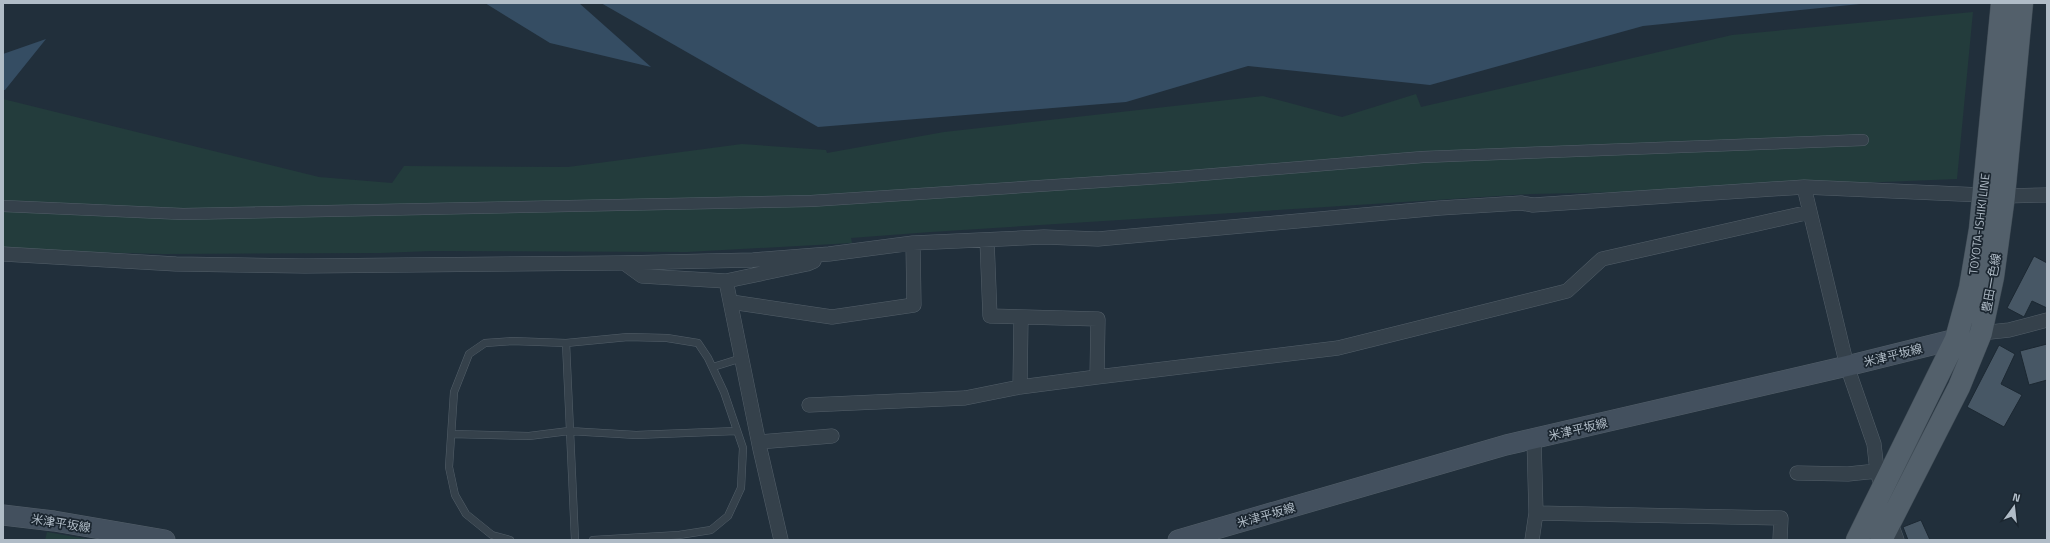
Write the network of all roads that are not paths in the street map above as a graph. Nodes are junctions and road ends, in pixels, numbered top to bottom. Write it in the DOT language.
graph roads {
  1 [pos="2002,3"];
  2 [pos="2022,3"];
  3 [pos="1863,140"];
  4 [pos="1804,186"];
  5 [pos="1994,187"];
  6 [pos="2047,194"];
  7 [pos="3,206"];
  8 [pos="1810,212"];
  9 [pos="987,240"];
  10 [pos="913,243"];
  11 [pos="3,254"];
  12 [pos="829,254"];
  13 [pos="624,263"];
  14 [pos="726,281"];
  15 [pos="731,302"];
  16 [pos="1021,317"];
  17 [pos="2047,320"];
  18 [pos="1981,333"];
  19 [pos="1956,339"];
  20 [pos="566,343"];
  21 [pos="742,358"];
  22 [pos="1847,366"];
  23 [pos="713,367"];
  24 [pos="1097,377"];
  25 [pos="1020,387"];
  26 [pos="809,404"];
  27 [pos="569,430"];
  28 [pos="736,431"];
  29 [pos="452,434"];
  30 [pos="832,436"];
  31 [pos="1534,439"];
  32 [pos="759,442"];
  33 [pos="1797,473"];
  34 [pos="1880,480"];
  35 [pos="1536,513"];
  36 [pos="3,515"];
  37 [pos="1889,534"];
  38 [pos="165,540"];
  39 [pos="510,540"];
  40 [pos="575,540"];
  41 [pos="593,540"];
  42 [pos="781,540"];
  43 [pos="1178,540"];
  44 [pos="1532,540"];
  45 [pos="1780,540"];
  46 [pos="1856,540"];
  1 -- 5 [label="main road, TOYOTA-ISHIKI LINE"];
  2 -- 5 [label="main road, 豊田一色線"];
  3 -- 7 [label="street"];
  4 -- 5 [label="street"];
  4 -- 8 [label="street"];
  4 -- 9 [label="street"];
  5 -- 6 [label="street"];
  5 -- 18 [label="main road, 豊田一色線"];
  5 -- 19 [label="main road, TOYOTA-ISHIKI LINE"];
  8 -- 22 [label="street"];
  8 -- 24 [label="street"];
  9 -- 10 [label="street"];
  9 -- 16 [label="street"];
  10 -- 12 [label="street"];
  10 -- 15 [label="street"];
  11 -- 13 [label="street"];
  12 -- 13 [label="street"];
  12 -- 14 [label="street"];
  13 -- 14 [label="street"];
  14 -- 15 [label="street"];
  15 -- 21 [label="street"];
  16 -- 24 [label="street"];
  16 -- 25 [label="street"];
  17 -- 18 [label="street"];
  18 -- 19 [label="main road, 米津平坂線"];
  18 -- 37 [label="main road, 豊田一色線"];
  19 -- 22 [label="main road, 米津平坂線"];
  19 -- 34 [label="main road, TOYOTA-ISHIKI LINE"];
  20 -- 23 [label="lane"];
  20 -- 27 [label="lane"];
  20 -- 29 [label="lane"];
  21 -- 23 [label="lane"];
  21 -- 32 [label="street"];
  22 -- 31 [label="main road, 米津平坂線"];
  22 -- 34 [label="street"];
  23 -- 28 [label="lane"];
  24 -- 25 [label="street"];
  25 -- 26 [label="street"];
  27 -- 28 [label="lane"];
  27 -- 29 [label="lane"];
  27 -- 40 [label="lane"];
  28 -- 41 [label="lane"];
  29 -- 39 [label="lane"];
  30 -- 32 [label="street"];
  31 -- 35 [label="street"];
  31 -- 43 [label="main road, 米津平坂線"];
  32 -- 42 [label="street"];
  33 -- 34 [label="street"];
  34 -- 37 [label="street"];
  34 -- 46 [label="main road, TOYOTA-ISHIKI LINE"];
  35 -- 44 [label="street"];
  35 -- 45 [label="street"];
  36 -- 38 [label="main road, 米津平坂線"];
}
